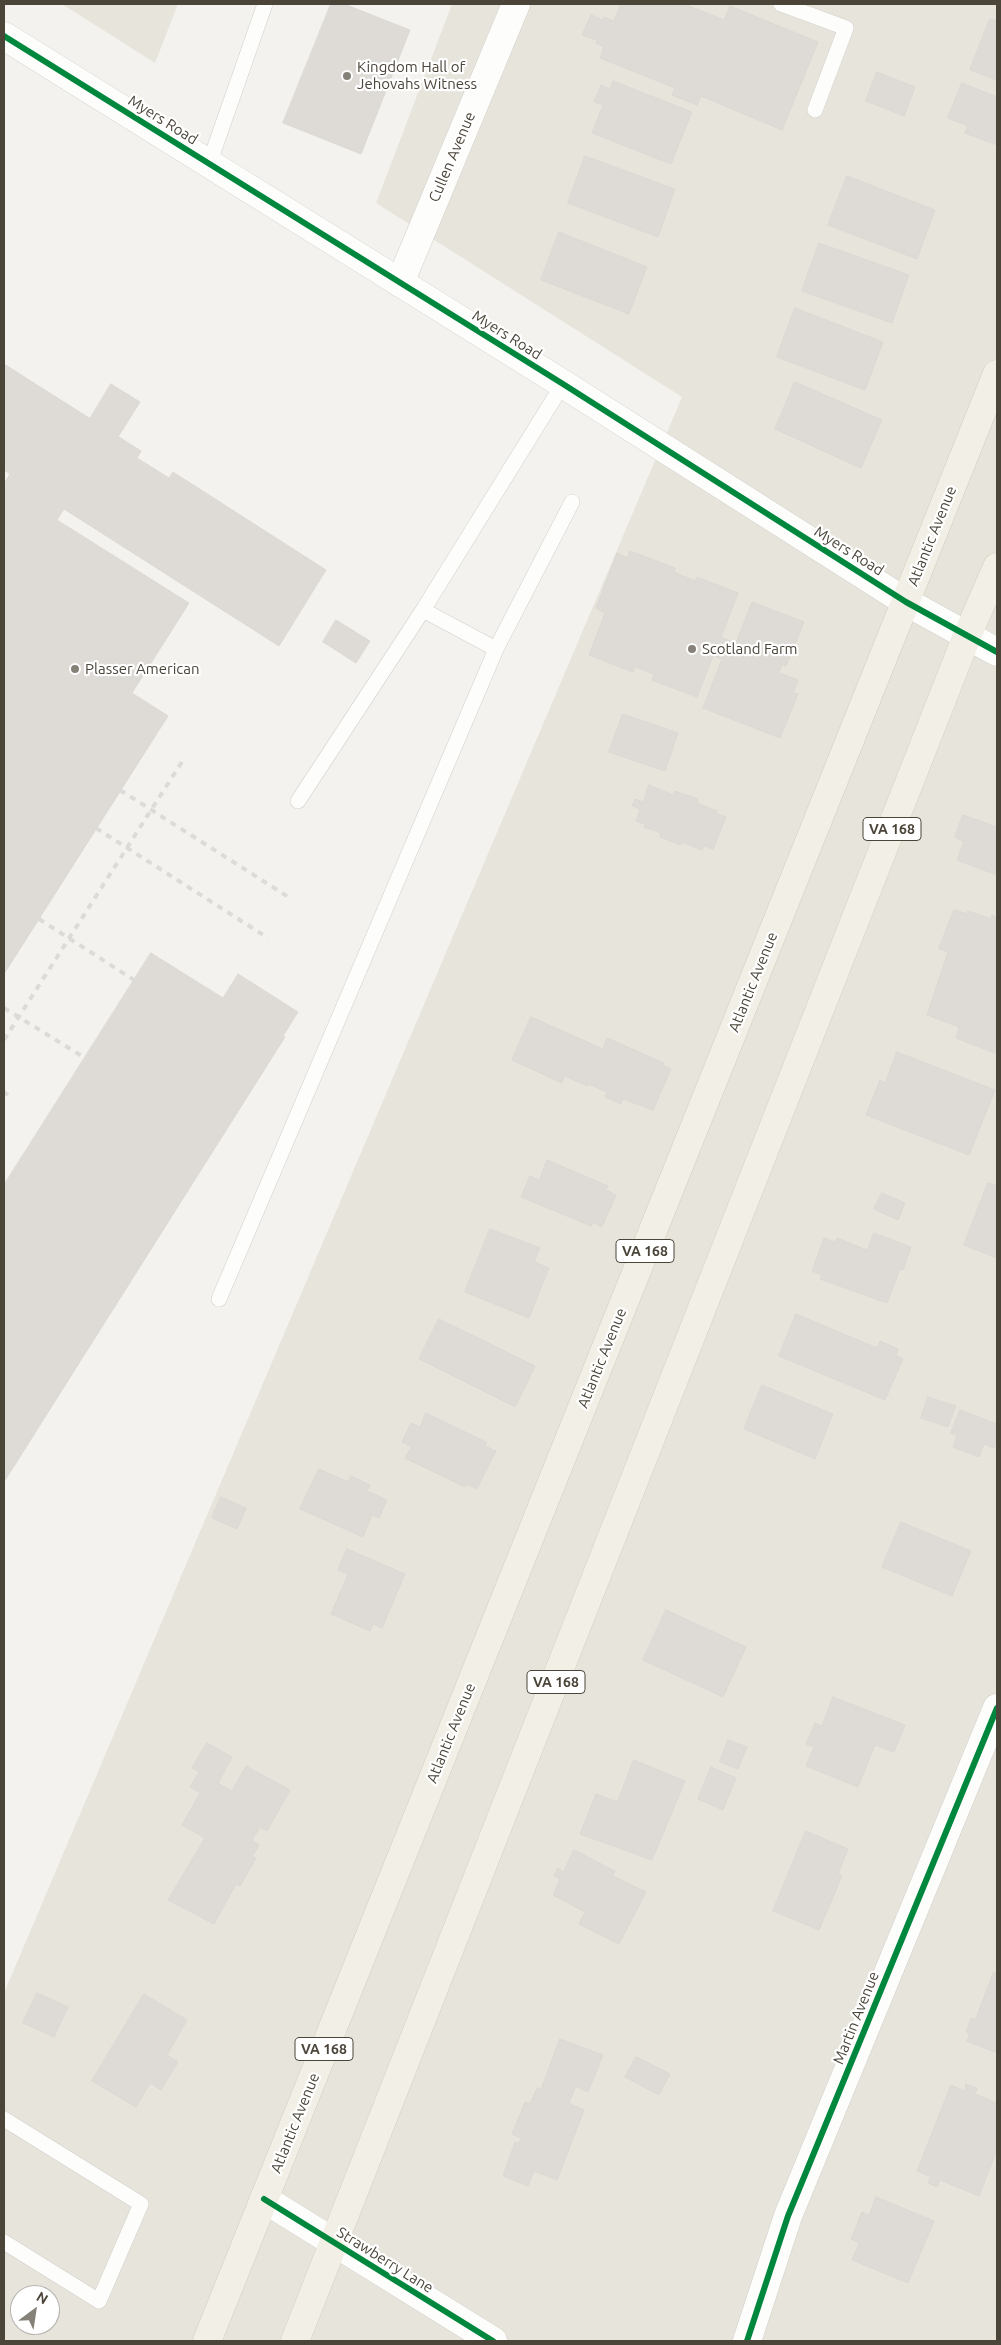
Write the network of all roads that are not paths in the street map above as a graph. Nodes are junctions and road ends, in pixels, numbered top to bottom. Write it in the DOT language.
graph roads {
  1 [pos="265,4"];
  2 [pos="516,4"];
  3 [pos="781,4"];
  4 [pos="4,36"];
  5 [pos="815,110"];
  6 [pos="209,164"];
  7 [pos="400,283"];
  8 [pos="997,374"];
  9 [pos="563,384"];
  10 [pos="572,502"];
  11 [pos="997,567"];
  12 [pos="906,602"];
  13 [pos="424,610"];
  14 [pos="968,636"];
  15 [pos="496,649"];
  16 [pos="997,652"];
  17 [pos="298,801"];
  18 [pos="219,1299"];
  19 [pos="997,1708"];
  20 [pos="4,2119"];
  21 [pos="264,2200"];
  22 [pos="4,2242"];
  23 [pos="335,2244"];
  24 [pos="207,2341"];
  25 [pos="295,2341"];
  26 [pos="493,2341"];
  27 [pos="747,2341"];
  1 -- 6 [label="lane"];
  2 -- 7 [label="street, Cullen Avenue"];
  3 -- 5 [label="lane"];
  4 -- 6 [label="street, Myers Road"];
  6 -- 7 [label="street, Myers Road"];
  7 -- 9 [label="street, Myers Road"];
  8 -- 12 [label="main road, Atlantic Avenue / VA 168"];
  9 -- 12 [label="street, Myers Road"];
  9 -- 13 [label="lane"];
  10 -- 15 [label="lane"];
  11 -- 14 [label="main road, VA 168"];
  12 -- 14 [label="street, Myers Road"];
  12 -- 21 [label="main road, Atlantic Avenue / VA 168"];
  13 -- 15 [label="lane"];
  13 -- 17 [label="lane"];
  14 -- 16 [label="street, Myers Road"];
  14 -- 23 [label="main road, VA 168"];
  15 -- 18 [label="lane"];
  19 -- 27 [label="street, Martin Avenue"];
  20 -- 22 [label="lane"];
  21 -- 23 [label="street, Strawberry Lane"];
  21 -- 24 [label="main road, Atlantic Avenue / VA 168"];
  23 -- 25 [label="main road, VA 168"];
  23 -- 26 [label="street, Strawberry Lane"];
}
